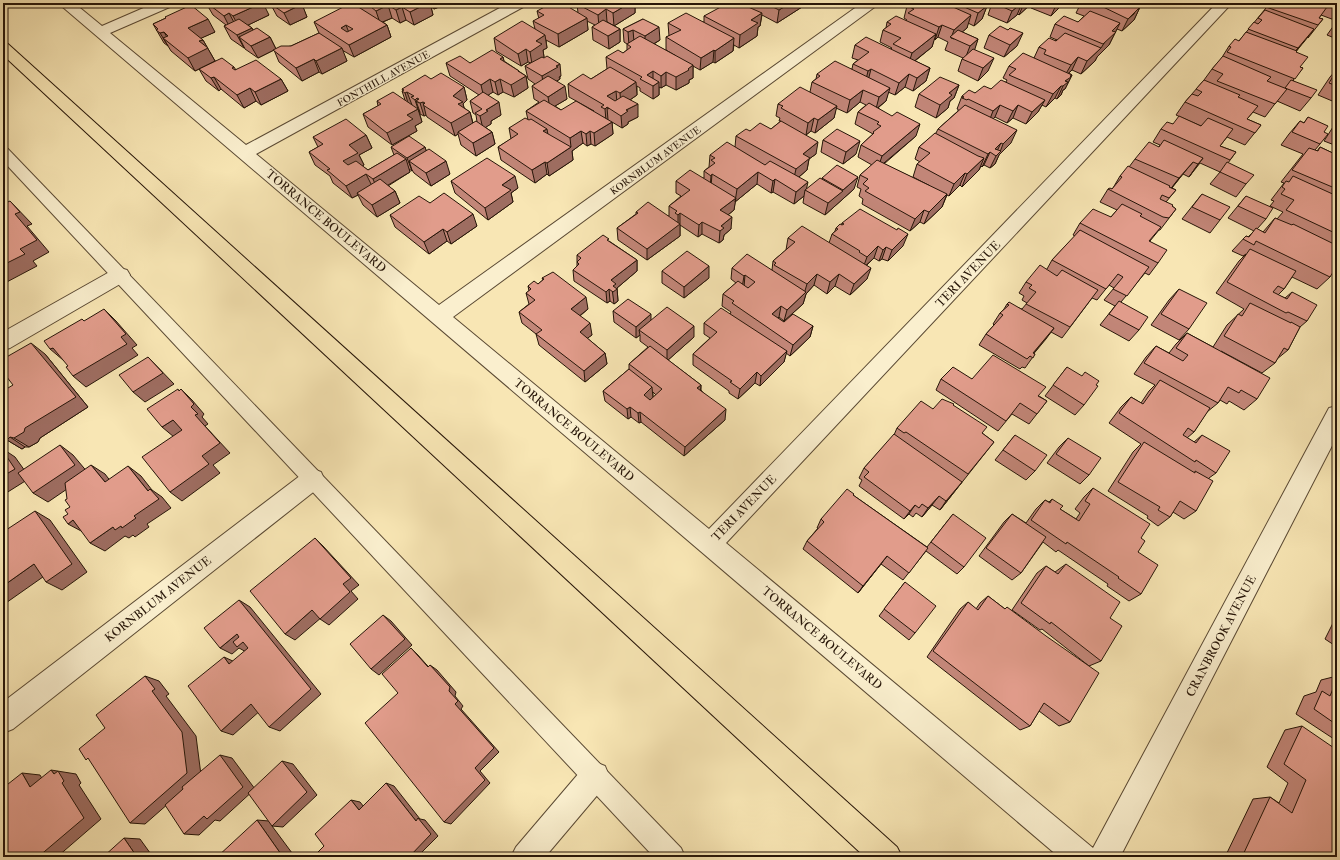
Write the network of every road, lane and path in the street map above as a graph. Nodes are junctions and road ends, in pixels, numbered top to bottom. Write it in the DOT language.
graph roads {
  1 [pos="65,3"];
  2 [pos="167,3"];
  3 [pos="520,3"];
  4 [pos="871,3"];
  5 [pos="1225,3"];
  6 [pos="101,32"];
  7 [pos="3,47"];
  8 [pos="3,152"];
  9 [pos="245,153"];
  10 [pos="120,275"];
  11 [pos="439,316"];
  12 [pos="3,342"];
  13 [pos="1337,415"];
  14 [pos="313,479"];
  15 [pos="710,544"];
  16 [pos="3,719"];
  17 [pos="595,776"];
  18 [pos="526,857"];
  19 [pos="672,857"];
  20 [pos="887,857"];
  21 [pos="1082,857"];
  22 [pos="1104,857"];
  1 -- 6 [label="street, TORRANCE BOULEVARD"];
  2 -- 6 [label="street"];
  3 -- 9 [label="street, FONTHILL AVENUE"];
  4 -- 11 [label="street, KORNBLUM AVENUE"];
  5 -- 15 [label="street, TERI AVENUE"];
  6 -- 9 [label="street, TORRANCE BOULEVARD"];
  7 -- 20 [label="main road"];
  8 -- 10 [label="lane"];
  9 -- 11 [label="street, TORRANCE BOULEVARD"];
  10 -- 12 [label="street"];
  10 -- 14 [label="lane"];
  11 -- 15 [label="street, TORRANCE BOULEVARD"];
  13 -- 22 [label="street, CRANBROOK AVENUE"];
  14 -- 16 [label="street, KORNBLUM AVENUE"];
  14 -- 17 [label="lane"];
  15 -- 21 [label="street, TORRANCE BOULEVARD"];
  17 -- 18 [label="street"];
  17 -- 19 [label="lane"];
}
